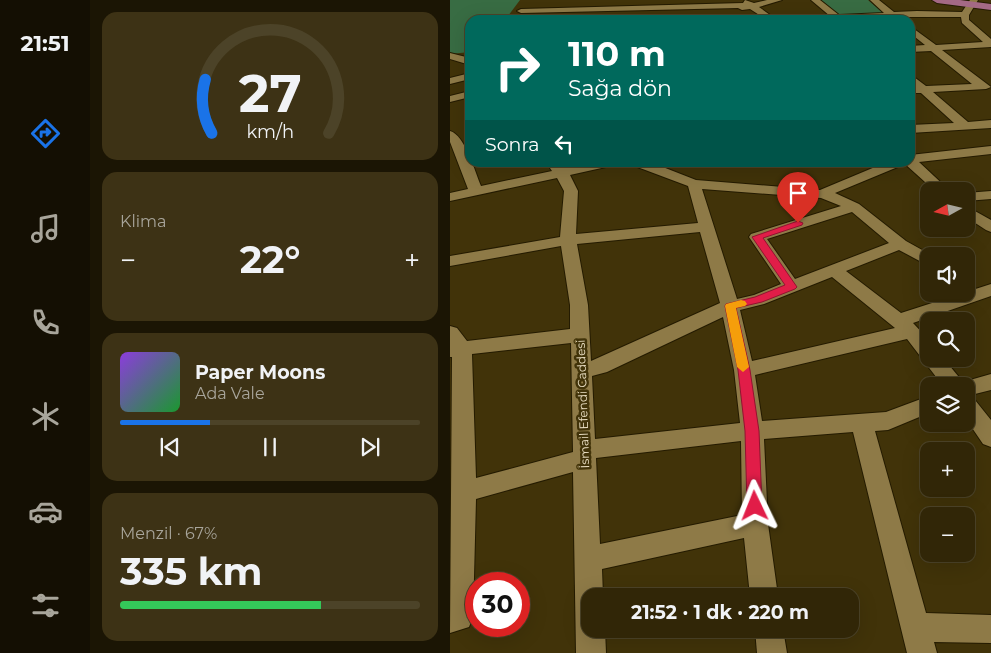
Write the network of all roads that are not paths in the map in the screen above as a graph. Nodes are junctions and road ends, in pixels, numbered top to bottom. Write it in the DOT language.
graph roads {
  1 [pos="529,0"];
  2 [pos="582,0"];
  3 [pos="742,0"];
  4 [pos="778,0"];
  5 [pos="815,0"];
  6 [pos="874,0"];
  7 [pos="937,0"];
  8 [pos="950,0"];
  9 [pos="973,3"];
  10 [pos="656,4"];
  11 [pos="752,6"];
  12 [pos="991,6"];
  13 [pos="578,10"];
  14 [pos="521,11"];
  15 [pos="892,14"];
  16 [pos="518,15"];
  17 [pos="581,15"];
  18 [pos="720,15"];
  19 [pos="766,15"];
  20 [pos="834,15"];
  21 [pos="881,15"];
  22 [pos="964,15"];
  23 [pos="915,33"];
  24 [pos="991,44"];
  25 [pos="933,48"];
  26 [pos="915,49"];
  27 [pos="450,56"];
  28 [pos="465,60"];
  29 [pos="465,77"];
  30 [pos="450,81"];
  31 [pos="915,81"];
  32 [pos="986,86"];
  33 [pos="915,90"];
  34 [pos="926,90"];
  35 [pos="465,96"];
  36 [pos="450,100"];
  37 [pos="991,124"];
  38 [pos="964,125"];
  39 [pos="915,129"];
  40 [pos="453,138"];
  41 [pos="991,150"];
  42 [pos="915,159"];
  43 [pos="915,165"];
  44 [pos="465,166"];
  45 [pos="465,167"];
  46 [pos="650,167"];
  47 [pos="888,167"];
  48 [pos="556,168"];
  49 [pos="933,182"];
  50 [pos="694,184"];
  51 [pos="476,192"];
  52 [pos="821,194"];
  53 [pos="991,195"];
  54 [pos="975,196"];
  55 [pos="450,197"];
  56 [pos="854,207"];
  57 [pos="975,216"];
  58 [pos="706,227"];
  59 [pos="991,227"];
  60 [pos="568,240"];
  61 [pos="900,244"];
  62 [pos="920,256"];
  63 [pos="450,261"];
  64 [pos="834,270"];
  65 [pos="792,287"];
  66 [pos="975,288"];
  67 [pos="988,295"];
  68 [pos="730,306"];
  69 [pos="904,326"];
  70 [pos="580,335"];
  71 [pos="920,343"];
  72 [pos="454,344"];
  73 [pos="940,367"];
  74 [pos="583,370"];
  75 [pos="744,370"];
  76 [pos="948,377"];
  77 [pos="991,382"];
  78 [pos="975,387"];
  79 [pos="920,408"];
  80 [pos="975,415"];
  81 [pos="862,423"];
  82 [pos="752,431"];
  83 [pos="991,438"];
  84 [pos="584,454"];
  85 [pos="457,494"];
  86 [pos="755,524"];
  87 [pos="587,559"];
  88 [pos="763,588"];
  89 [pos="450,619"];
  90 [pos="991,629"];
  91 [pos="770,638"];
  92 [pos="918,640"];
  93 [pos="591,653"];
  94 [pos="772,653"];
  1 -- 14 [label="street"];
  2 -- 13 [label="street"];
  3 -- 11 [label="street"];
  4 -- 11 [label="street"];
  5 -- 20 [label="street"];
  6 -- 15 [label="street"];
  7 -- 9 [label="main road"];
  8 -- 9 [label="main road"];
  9 -- 12 [label="main road"];
  9 -- 22 [label="street"];
  10 -- 11 [label="street"];
  10 -- 13 [label="street"];
  11 -- 18 [label="street"];
  11 -- 19 [label="street"];
  13 -- 14 [label="street"];
  13 -- 17 [label="street"];
  14 -- 16 [label="street"];
  15 -- 21 [label="street"];
  15 -- 22 [label="street"];
  22 -- 24 [label="street"];
  23 -- 25 [label="street"];
  24 -- 25 [label="street"];
  25 -- 26 [label="street"];
  25 -- 32 [label="street"];
  27 -- 28 [label="street"];
  29 -- 30 [label="street"];
  31 -- 34 [label="street"];
  32 -- 34 [label="street"];
  33 -- 34 [label="street"];
  34 -- 38 [label="street"];
  35 -- 36 [label="street"];
  37 -- 38 [label="street"];
  38 -- 39 [label="street"];
  40 -- 44 [label="street"];
  41 -- 42 [label="street"];
  43 -- 49 [label="street"];
  45 -- 51 [label="street"];
  46 -- 50 [label="street"];
  47 -- 52 [label="street"];
  48 -- 51 [label="street"];
  48 -- 60 [label="street, İsmail Efendi Caddesi"];
  50 -- 52 [label="street"];
  50 -- 58 [label="street"];
  51 -- 55 [label="street"];
  52 -- 56 [label="street"];
  53 -- 54 [label="street"];
  56 -- 61 [label="street"];
  56 -- 65 [label="street"];
  57 -- 59 [label="street"];
  58 -- 60 [label="street"];
  58 -- 68 [label="street"];
  60 -- 63 [label="street"];
  60 -- 70 [label="street, İsmail Efendi Caddesi"];
  61 -- 62 [label="street"];
  61 -- 64 [label="street"];
  64 -- 65 [label="street"];
  64 -- 69 [label="street"];
  65 -- 68 [label="street"];
  66 -- 67 [label="street"];
  67 -- 69 [label="street"];
  68 -- 74 [label="street"];
  68 -- 75 [label="street"];
  69 -- 71 [label="street"];
  69 -- 75 [label="street"];
  70 -- 72 [label="street"];
  70 -- 74 [label="street, İsmail Efendi Caddesi"];
  72 -- 85 [label="street"];
  73 -- 76 [label="street"];
  74 -- 84 [label="street, İsmail Efendi Caddesi"];
  75 -- 82 [label="street"];
  77 -- 78 [label="street"];
  79 -- 81 [label="street"];
  80 -- 83 [label="street"];
  81 -- 82 [label="street"];
  81 -- 92 [label="street"];
  82 -- 84 [label="street"];
  82 -- 86 [label="street"];
  84 -- 85 [label="street"];
  84 -- 87 [label="street, İsmail Efendi Caddesi"];
  85 -- 89 [label="street"];
  86 -- 87 [label="street"];
  86 -- 88 [label="street"];
  87 -- 93 [label="street, İsmail Efendi Caddesi"];
  90 -- 92 [label="street"];
  91 -- 94 [label="street"];
}
